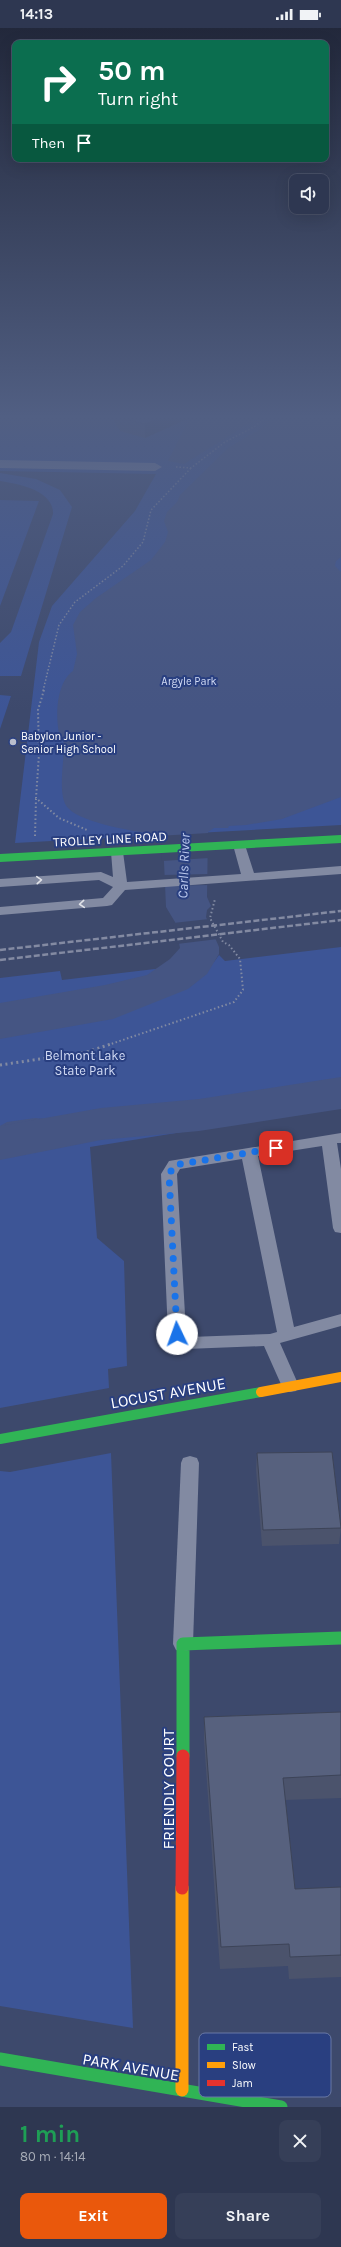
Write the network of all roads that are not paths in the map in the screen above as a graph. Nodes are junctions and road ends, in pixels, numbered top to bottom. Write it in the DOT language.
graph roads {
  1 [pos="341,839"];
  2 [pos="239,845"];
  3 [pos="117,852"];
  4 [pos="0,858"];
  5 [pos="341,870"];
  6 [pos="249,878"];
  7 [pos="0,883"];
  8 [pos="121,886"];
  9 [pos="0,911"];
  10 [pos="335,1139"];
  11 [pos="249,1153"];
  12 [pos="341,1228"];
  13 [pos="341,1320"];
  14 [pos="278,1338"];
  15 [pos="341,1377"];
  16 [pos="290,1386"];
  17 [pos="0,1439"];
  18 [pos="190,1463"];
  19 [pos="341,1638"];
  20 [pos="183,1644"];
  21 [pos="0,2059"];
  22 [pos="182,2090"];
  23 [pos="199,2094"];
  24 [pos="212,2097"];
  25 [pos="242,2104"];
  26 [pos="281,2107"];
  1 -- 2 [label="street, TROLLEY LINE ROAD"];
  2 -- 3 [label="street, TROLLEY LINE ROAD"];
  2 -- 6 [label="lane"];
  3 -- 4 [label="street, TROLLEY LINE ROAD"];
  3 -- 8 [label="lane"];
  5 -- 6 [label="lane"];
  6 -- 8 [label="lane"];
  7 -- 8 [label="lane, one-way"];
  8 -- 9 [label="lane, one-way"];
  10 -- 11 [label="lane"];
  10 -- 12 [label="lane"];
  11 -- 14 [label="lane"];
  11 -- 14 [label="lane"];
  13 -- 14 [label="lane"];
  14 -- 16 [label="lane"];
  15 -- 16 [label="street, LOCUST AVENUE"];
  16 -- 17 [label="street, LOCUST AVENUE"];
  18 -- 20 [label="lane"];
  19 -- 20 [label="street"];
  20 -- 22 [label="street, FRIENDLY COURT"];
  21 -- 22 [label="street, PARK AVENUE"];
  22 -- 23 [label="street, PARK AVENUE"];
  24 -- 25 [label="street, PARK AVENUE"];
  25 -- 26 [label="street, PARK AVENUE"];
}
